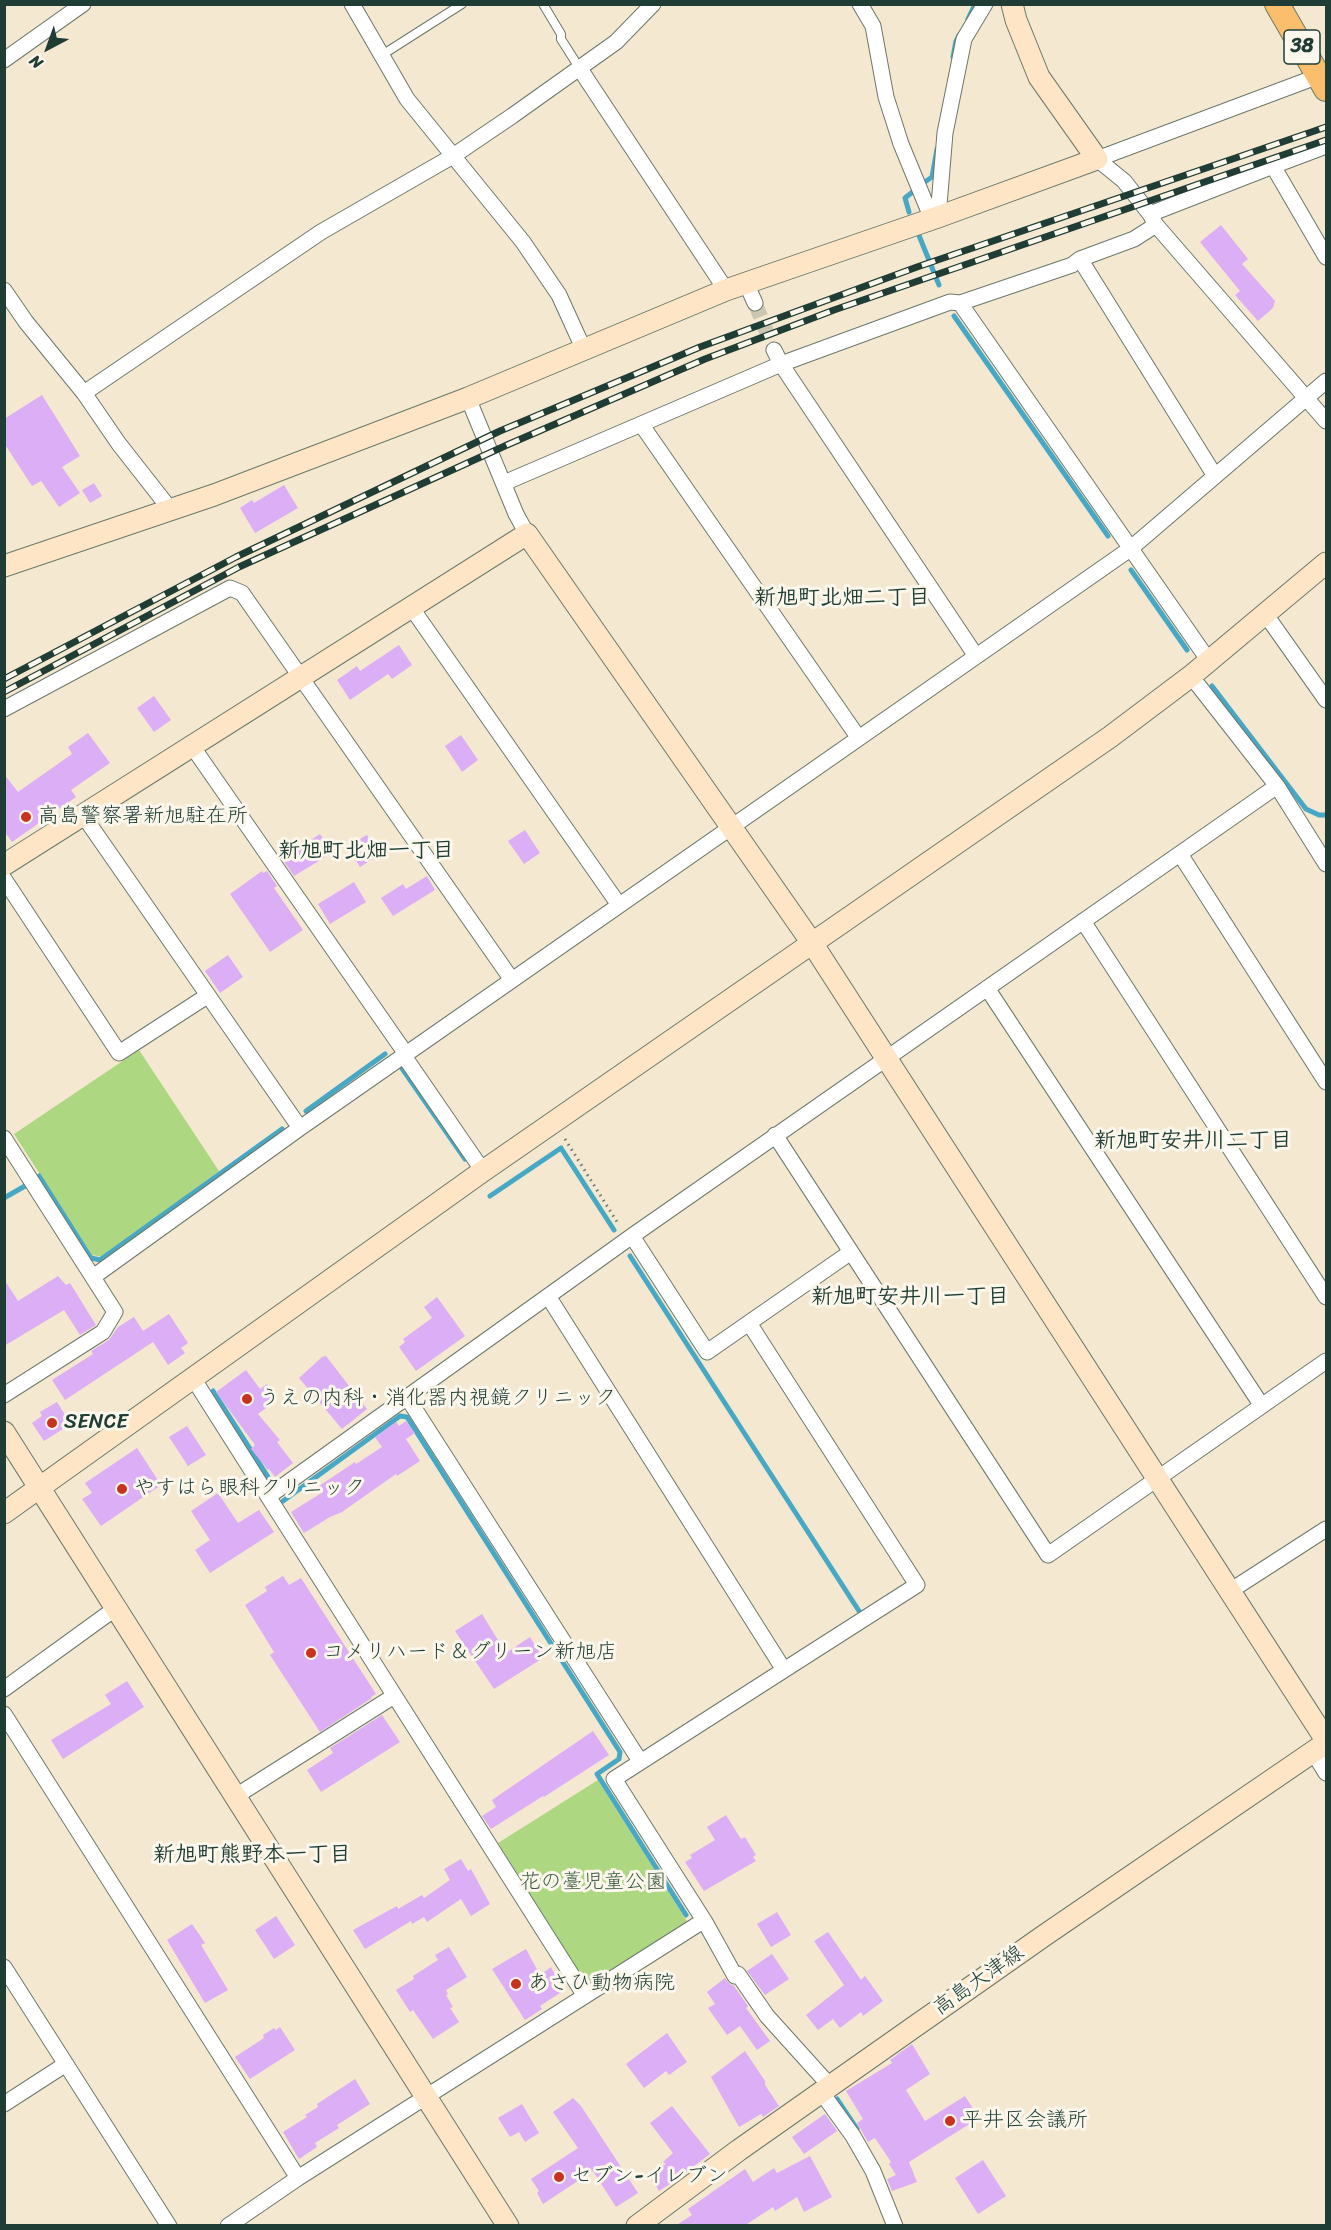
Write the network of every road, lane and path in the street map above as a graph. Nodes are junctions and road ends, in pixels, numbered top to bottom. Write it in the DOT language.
graph roads {
  1 [pos="83,4"];
  2 [pos="352,4"];
  3 [pos="462,4"];
  4 [pos="543,4"];
  5 [pos="653,4"];
  6 [pos="860,4"];
  7 [pos="985,4"];
  8 [pos="1012,4"];
  9 [pos="1277,4"];
  10 [pos="382,56"];
  11 [pos="4,60"];
  12 [pos="580,69"];
  13 [pos="1324,79"];
  14 [pos="1326,146"];
  15 [pos="453,156"];
  16 [pos="1097,159"];
  17 [pos="1273,166"];
  18 [pos="935,218"];
  19 [pos="1153,219"];
  20 [pos="1326,257"];
  21 [pos="1080,259"];
  22 [pos="736,286"];
  23 [pos="4,290"];
  24 [pos="755,303"];
  25 [pos="960,303"];
  26 [pos="584,350"];
  27 [pos="774,350"];
  28 [pos="781,364"];
  29 [pos="1326,381"];
  30 [pos="84,393"];
  31 [pos="468,398"];
  32 [pos="1307,398"];
  33 [pos="1326,421"];
  34 [pos="641,424"];
  35 [pos="1215,476"];
  36 [pos="504,483"];
  37 [pos="170,509"];
  38 [pos="527,534"];
  39 [pos="1130,549"];
  40 [pos="1326,563"];
  41 [pos="4,566"];
  42 [pos="411,607"];
  43 [pos="1266,615"];
  44 [pos="976,656"];
  45 [pos="1209,661"];
  46 [pos="301,676"];
  47 [pos="1191,676"];
  48 [pos="1324,692"];
  49 [pos="4,709"];
  50 [pos="858,737"];
  51 [pos="192,746"];
  52 [pos="1277,786"];
  53 [pos="83,815"];
  54 [pos="731,827"];
  55 [pos="1180,854"];
  56 [pos="1326,864"];
  57 [pos="4,865"];
  58 [pos="4,879"];
  59 [pos="619,905"];
  60 [pos="1083,921"];
  61 [pos="812,943"];
  62 [pos="512,980"];
  63 [pos="987,988"];
  64 [pos="207,996"];
  65 [pos="405,1055"];
  66 [pos="886,1058"];
  67 [pos="1326,1082"];
  68 [pos="554,1122"];
  69 [pos="300,1128"];
  70 [pos="775,1135"];
  71 [pos="4,1138"];
  72 [pos="483,1171"];
  73 [pos="630,1237"];
  74 [pos="851,1252"];
  75 [pos="93,1277"];
  76 [pos="548,1296"];
  77 [pos="1326,1297"];
  78 [pos="749,1323"];
  79 [pos="1326,1361"];
  80 [pos="193,1378"];
  81 [pos="4,1395"];
  82 [pos="407,1397"];
  83 [pos="1262,1406"];
  84 [pos="4,1432"];
  85 [pos="1157,1479"];
  86 [pos="40,1487"];
  87 [pos="269,1496"];
  88 [pos="4,1513"];
  89 [pos="1326,1529"];
  90 [pos="1230,1591"];
  91 [pos="117,1608"];
  92 [pos="784,1670"];
  93 [pos="4,1689"];
  94 [pos="394,1696"];
  95 [pos="4,1714"];
  96 [pos="1322,1745"];
  97 [pos="640,1761"];
  98 [pos="1326,1773"];
  99 [pos="236,1796"];
  100 [pos="703,1921"];
  101 [pos="4,1967"];
  102 [pos="585,1996"];
  103 [pos="66,2064"];
  104 [pos="827,2090"];
  105 [pos="426,2096"];
  106 [pos="4,2104"];
  107 [pos="298,2178"];
  108 [pos="169,2226"];
  109 [pos="228,2226"];
  110 [pos="508,2226"];
  111 [pos="637,2226"];
  112 [pos="895,2226"];
  1 -- 11 [label="street"];
  2 -- 10 [label="street"];
  3 -- 10 [label="lane"];
  4 -- 12 [label="lane"];
  5 -- 12 [label="street"];
  6 -- 18 [label="street"];
  7 -- 18 [label="street"];
  8 -- 16 [label="street"];
  9 -- 13 [label="main road, 38"];
  10 -- 15 [label="street"];
  12 -- 15 [label="street"];
  12 -- 22 [label="street"];
  13 -- 16 [label="street"];
  14 -- 17 [label="street"];
  15 -- 26 [label="street"];
  15 -- 30 [label="street"];
  16 -- 18 [label="street"];
  16 -- 19 [label="street"];
  17 -- 19 [label="street"];
  17 -- 20 [label="street"];
  18 -- 22 [label="street"];
  19 -- 21 [label="street"];
  19 -- 32 [label="street"];
  21 -- 25 [label="street"];
  21 -- 35 [label="street"];
  22 -- 24 [label="street"];
  22 -- 26 [label="street"];
  23 -- 30 [label="street"];
  25 -- 28 [label="street"];
  25 -- 39 [label="street"];
  26 -- 31 [label="street"];
  27 -- 28 [label="street"];
  28 -- 34 [label="street"];
  28 -- 44 [label="street"];
  29 -- 32 [label="street"];
  30 -- 37 [label="street"];
  31 -- 36 [label="street"];
  31 -- 37 [label="street"];
  32 -- 33 [label="street"];
  32 -- 35 [label="street"];
  34 -- 36 [label="street"];
  34 -- 50 [label="street"];
  35 -- 39 [label="street"];
  36 -- 38 [label="street"];
  37 -- 41 [label="street"];
  38 -- 42 [label="street"];
  38 -- 54 [label="street"];
  39 -- 44 [label="street"];
  39 -- 45 [label="street"];
  40 -- 43 [label="street"];
  42 -- 46 [label="street"];
  42 -- 59 [label="street"];
  43 -- 45 [label="street"];
  43 -- 48 [label="street"];
  44 -- 50 [label="street"];
  45 -- 47 [label="street"];
  46 -- 49 [label="street"];
  46 -- 51 [label="street"];
  46 -- 62 [label="street"];
  47 -- 52 [label="street"];
  47 -- 61 [label="street"];
  50 -- 54 [label="street"];
  51 -- 53 [label="street"];
  51 -- 65 [label="street"];
  52 -- 55 [label="street"];
  52 -- 56 [label="street"];
  53 -- 57 [label="street"];
  53 -- 64 [label="street"];
  54 -- 59 [label="street"];
  54 -- 61 [label="street"];
  55 -- 60 [label="street"];
  55 -- 67 [label="street"];
  58 -- 64 [label="street"];
  59 -- 62 [label="street"];
  60 -- 63 [label="street"];
  60 -- 77 [label="street"];
  61 -- 66 [label="street"];
  61 -- 68 [label="street"];
  62 -- 65 [label="street"];
  63 -- 66 [label="street"];
  63 -- 83 [label="street"];
  64 -- 69 [label="street"];
  65 -- 69 [label="street"];
  65 -- 72 [label="street"];
  66 -- 70 [label="street"];
  66 -- 85 [label="street"];
  68 -- 72 [label="street"];
  68 -- 73 [label="path"];
  69 -- 75 [label="street"];
  70 -- 73 [label="street"];
  70 -- 74 [label="street"];
  71 -- 75 [label="street"];
  72 -- 80 [label="street"];
  73 -- 76 [label="street"];
  73 -- 78 [label="street"];
  74 -- 78 [label="street"];
  74 -- 85 [label="street"];
  75 -- 81 [label="street"];
  76 -- 82 [label="street"];
  76 -- 92 [label="street"];
  78 -- 92 [label="street"];
  79 -- 83 [label="street"];
  80 -- 86 [label="street"];
  80 -- 87 [label="street"];
  82 -- 87 [label="street"];
  82 -- 97 [label="street"];
  83 -- 85 [label="street"];
  84 -- 86 [label="street"];
  85 -- 90 [label="street"];
  86 -- 88 [label="street"];
  86 -- 91 [label="street"];
  87 -- 94 [label="street"];
  89 -- 90 [label="street"];
  90 -- 96 [label="street"];
  91 -- 93 [label="street"];
  91 -- 99 [label="street"];
  92 -- 97 [label="street"];
  94 -- 99 [label="street"];
  94 -- 102 [label="street"];
  95 -- 107 [label="street"];
  96 -- 98 [label="street"];
  96 -- 104 [label="street, 高島大津線"];
  97 -- 100 [label="street"];
  99 -- 105 [label="street"];
  100 -- 102 [label="street"];
  100 -- 104 [label="street"];
  101 -- 103 [label="street"];
  102 -- 105 [label="street"];
  103 -- 106 [label="street"];
  103 -- 108 [label="street"];
  104 -- 111 [label="street, 高島大津線"];
  104 -- 112 [label="street"];
  105 -- 107 [label="street"];
  105 -- 110 [label="street"];
  107 -- 109 [label="street"];
}
